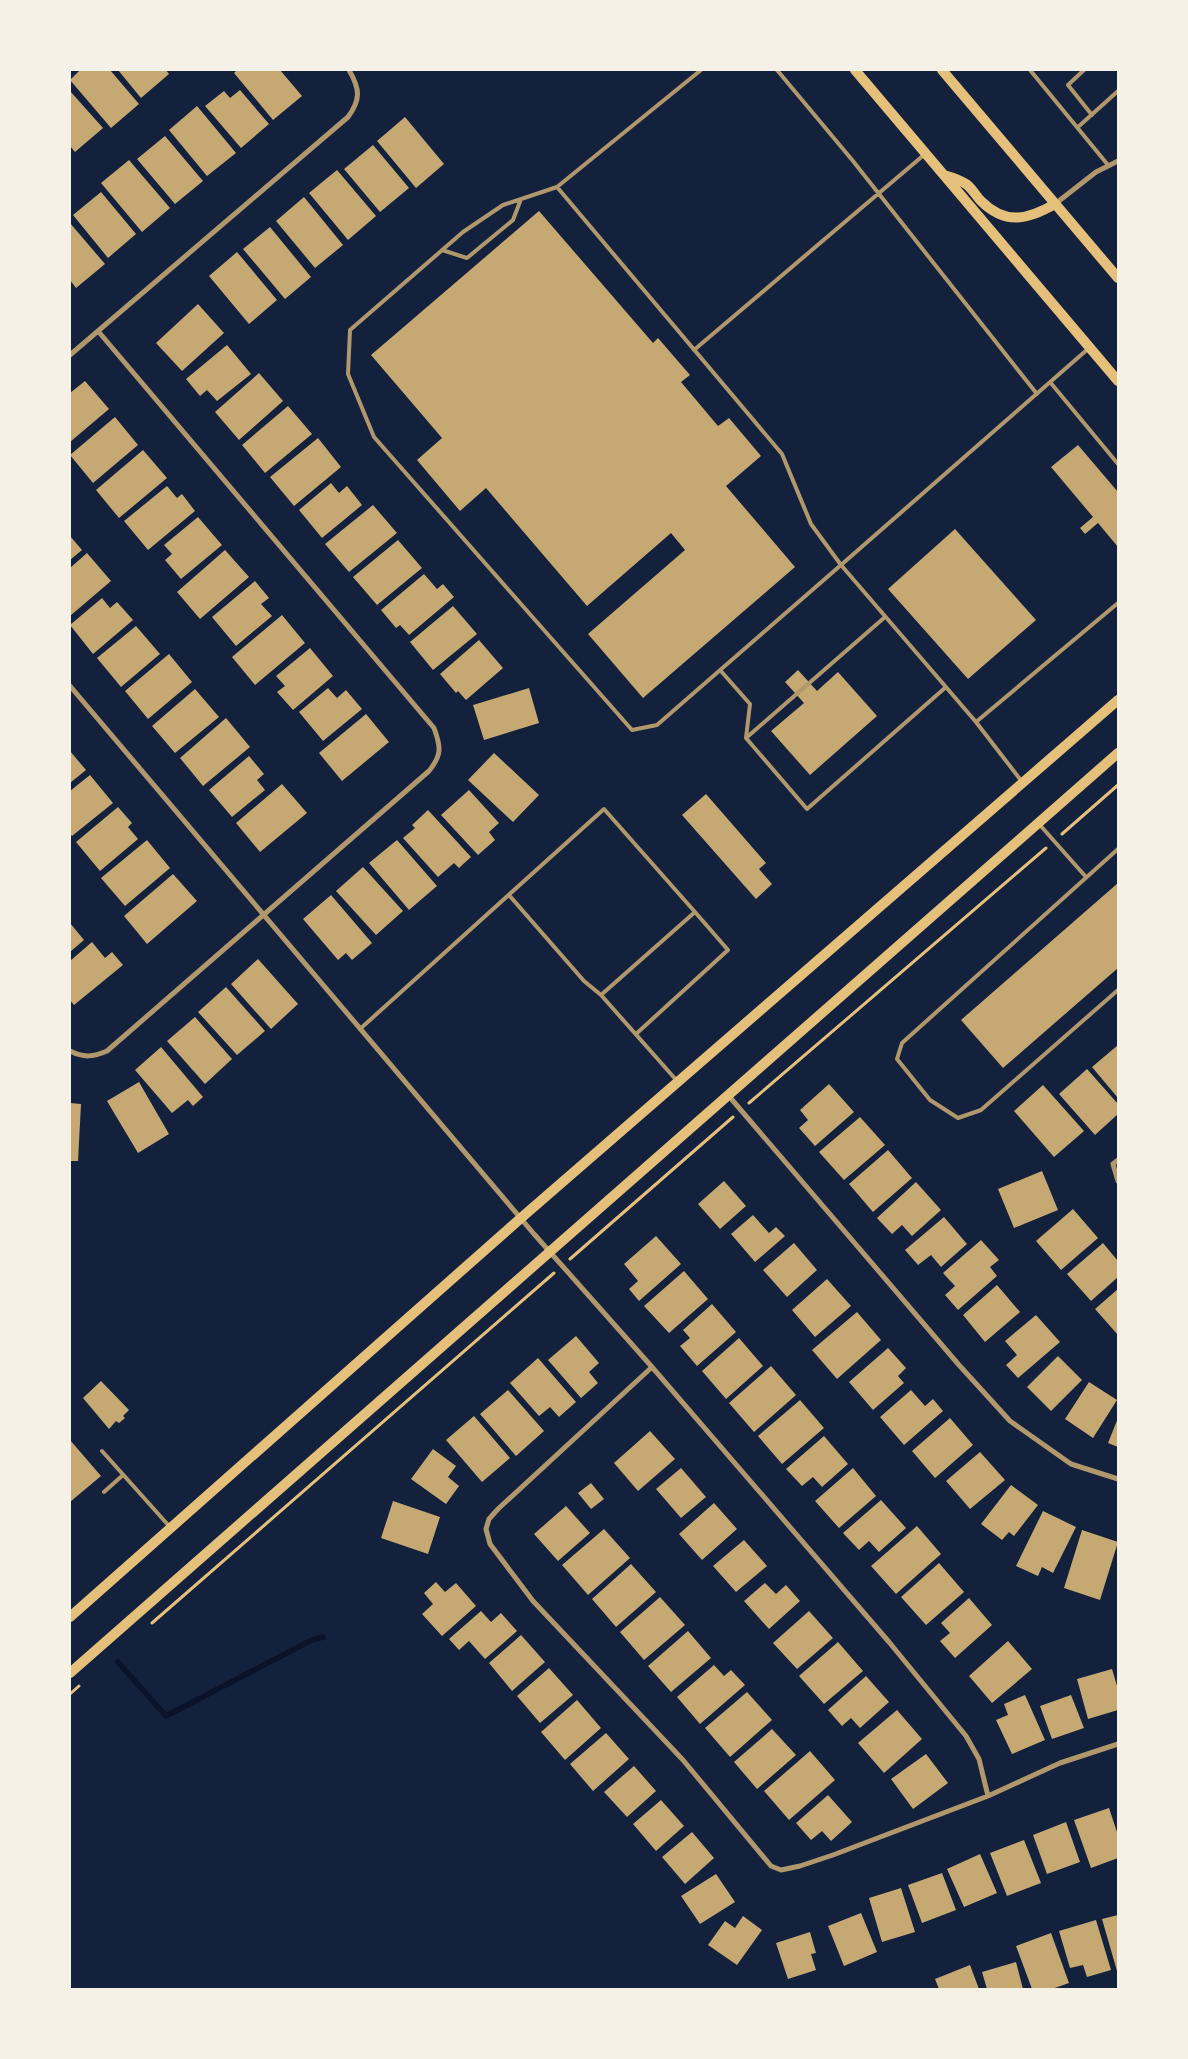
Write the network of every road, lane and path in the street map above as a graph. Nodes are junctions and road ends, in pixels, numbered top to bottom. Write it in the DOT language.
graph roads {
  1 [pos="348,70"];
  2 [pos="701,70"];
  3 [pos="776,70"];
  4 [pos="855,70"];
  5 [pos="942,70"];
  6 [pos="1030,70"];
  7 [pos="1084,70"];
  8 [pos="1118,91"];
  9 [pos="1092,115"];
  10 [pos="1078,127"];
  11 [pos="925,154"];
  12 [pos="1118,161"];
  13 [pos="1108,165"];
  14 [pos="941,173"];
  15 [pos="557,187"];
  16 [pos="878,192"];
  17 [pos="521,199"];
  18 [pos="1055,204"];
  19 [pos="442,250"];
  20 [pos="1118,278"];
  21 [pos="98,331"];
  22 [pos="1089,348"];
  23 [pos="694,350"];
  24 [pos="70,355"];
  25 [pos="1050,382"];
  26 [pos="1118,382"];
  27 [pos="1037,394"];
  28 [pos="1118,464"];
  29 [pos="841,565"];
  30 [pos="1118,603"];
  31 [pos="885,617"];
  32 [pos="720,670"];
  33 [pos="70,686"];
  34 [pos="946,687"];
  35 [pos="1118,700"];
  36 [pos="976,722"];
  37 [pos="746,738"];
  38 [pos="1118,753"];
  39 [pos="1023,783"];
  40 [pos="1118,785"];
  41 [pos="1038,822"];
  42 [pos="1054,841"];
  43 [pos="1118,849"];
  44 [pos="1086,878"];
  45 [pos="509,895"];
  46 [pos="694,912"];
  47 [pos="264,914"];
  48 [pos="1118,990"];
  49 [pos="601,995"];
  50 [pos="360,1029"];
  51 [pos="636,1034"];
  52 [pos="70,1051"];
  53 [pos="678,1082"];
  54 [pos="728,1095"];
  55 [pos="741,1110"];
  56 [pos="1118,1160"];
  57 [pos="1118,1181"];
  58 [pos="521,1218"];
  59 [pos="550,1252"];
  60 [pos="562,1266"];
  61 [pos="652,1367"];
  62 [pos="102,1452"];
  63 [pos="123,1475"];
  64 [pos="1118,1479"];
  65 [pos="104,1492"];
  66 [pos="172,1529"];
  67 [pos="70,1617"];
  68 [pos="148,1626"];
  69 [pos="70,1673"];
  70 [pos="83,1683"];
  71 [pos="70,1694"];
  72 [pos="1118,1744"];
  73 [pos="988,1796"];
  1 -- 21 [label="street"];
  2 -- 15 [label="lane"];
  3 -- 16 [label="lane"];
  4 -- 11 [label="main road"];
  5 -- 18 [label="main road"];
  6 -- 10 [label="lane"];
  7 -- 9 [label="lane"];
  8 -- 9 [label="lane"];
  9 -- 10 [label="lane"];
  10 -- 13 [label="lane"];
  11 -- 14 [label="main road"];
  11 -- 16 [label="lane"];
  12 -- 13 [label="street"];
  13 -- 18 [label="street"];
  14 -- 18 [label="main road"];
  14 -- 22 [label="main road"];
  15 -- 17 [label="lane"];
  15 -- 23 [label="lane"];
  16 -- 23 [label="lane"];
  16 -- 27 [label="lane"];
  17 -- 19 [label="lane"];
  17 -- 19 [label="lane"];
  18 -- 20 [label="main road"];
  19 -- 32 [label="lane"];
  21 -- 24 [label="street"];
  21 -- 47 [label="street"];
  22 -- 25 [label="lane"];
  22 -- 26 [label="main road"];
  23 -- 29 [label="lane"];
  25 -- 27 [label="lane"];
  25 -- 28 [label="lane"];
  27 -- 29 [label="lane"];
  29 -- 31 [label="lane"];
  29 -- 32 [label="lane"];
  30 -- 36 [label="lane"];
  31 -- 34 [label="lane"];
  31 -- 37 [label="lane"];
  32 -- 37 [label="lane"];
  33 -- 47 [label="street"];
  34 -- 36 [label="lane"];
  34 -- 37 [label="lane"];
  35 -- 39 [label="main road"];
  36 -- 39 [label="lane"];
  38 -- 41 [label="main road"];
  39 -- 53 [label="main road"];
  40 -- 42 [label="path"];
  41 -- 42 [label="lane"];
  41 -- 54 [label="main road"];
  42 -- 44 [label="lane"];
  42 -- 55 [label="path"];
  43 -- 44 [label="lane"];
  44 -- 48 [label="lane"];
  45 -- 46 [label="lane"];
  45 -- 49 [label="lane"];
  45 -- 50 [label="lane"];
  46 -- 49 [label="lane"];
  46 -- 51 [label="lane"];
  47 -- 50 [label="street"];
  47 -- 52 [label="street"];
  49 -- 51 [label="lane"];
  50 -- 58 [label="street"];
  51 -- 53 [label="lane"];
  53 -- 58 [label="main road"];
  54 -- 55 [label="street"];
  54 -- 59 [label="main road"];
  55 -- 60 [label="path"];
  55 -- 64 [label="street"];
  56 -- 57 [label="street"];
  58 -- 59 [label="street"];
  58 -- 66 [label="main road"];
  59 -- 60 [label="street"];
  59 -- 69 [label="main road"];
  60 -- 61 [label="street"];
  60 -- 68 [label="path"];
  61 -- 73 [label="street"];
  61 -- 73 [label="street"];
  62 -- 63 [label="lane"];
  63 -- 65 [label="lane"];
  63 -- 66 [label="lane"];
  66 -- 67 [label="main road"];
  70 -- 71 [label="path"];
  72 -- 73 [label="street"];
}
